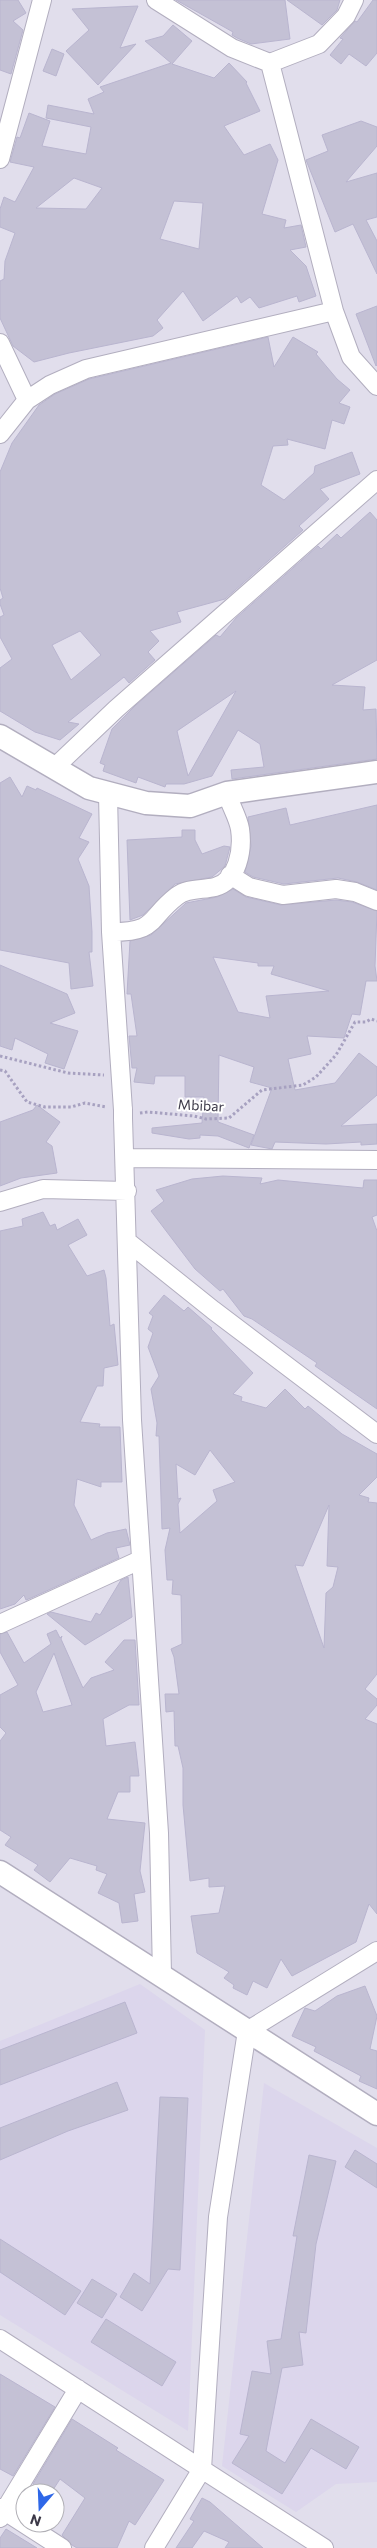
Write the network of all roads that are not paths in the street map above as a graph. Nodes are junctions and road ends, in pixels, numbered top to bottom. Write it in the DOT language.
graph roads {
  1 [pos="42,0"];
  2 [pos="156,0"];
  3 [pos="354,0"];
  4 [pos="270,63"];
  5 [pos="0,160"];
  6 [pos="334,311"];
  7 [pos="0,343"];
  8 [pos="377,386"];
  9 [pos="27,400"];
  10 [pos="0,434"];
  11 [pos="377,480"];
  12 [pos="0,736"];
  13 [pos="55,767"];
  14 [pos="377,772"];
  15 [pos="227,792"];
  16 [pos="108,794"];
  17 [pos="230,875"];
  18 [pos="377,902"];
  19 [pos="111,932"];
  20 [pos="126,1158"];
  21 [pos="377,1160"];
  22 [pos="126,1191"];
  23 [pos="0,1202"];
  24 [pos="128,1242"];
  25 [pos="377,1434"];
  26 [pos="140,1560"];
  27 [pos="0,1624"];
  28 [pos="0,1872"];
  29 [pos="377,1951"];
  30 [pos="162,1975"];
  31 [pos="247,2031"];
  32 [pos="377,2114"];
  33 [pos="0,2339"];
  34 [pos="78,2389"];
  35 [pos="202,2469"];
  36 [pos="1,2512"];
  37 [pos="319,2547"];
  38 [pos="62,2548"];
  39 [pos="154,2548"];
  1 -- 5 [label="street"];
  2 -- 4 [label="street"];
  3 -- 4 [label="street"];
  4 -- 6 [label="street"];
  6 -- 8 [label="street"];
  6 -- 9 [label="street"];
  7 -- 9 [label="street"];
  9 -- 10 [label="street"];
  11 -- 13 [label="street"];
  12 -- 13 [label="street"];
  13 -- 16 [label="street"];
  14 -- 15 [label="street"];
  15 -- 16 [label="street"];
  15 -- 17 [label="street"];
  16 -- 19 [label="street"];
  17 -- 18 [label="street"];
  17 -- 19 [label="street"];
  19 -- 20 [label="street"];
  20 -- 21 [label="street"];
  20 -- 22 [label="street"];
  22 -- 23 [label="street"];
  22 -- 24 [label="street"];
  24 -- 25 [label="street"];
  24 -- 26 [label="street"];
  26 -- 27 [label="street"];
  26 -- 30 [label="street"];
  28 -- 30 [label="street"];
  29 -- 31 [label="street"];
  30 -- 31 [label="street"];
  31 -- 32 [label="street"];
  31 -- 35 [label="street"];
  33 -- 34 [label="street"];
  34 -- 35 [label="street"];
  34 -- 36 [label="street"];
  35 -- 37 [label="street"];
  35 -- 39 [label="street"];
  36 -- 38 [label="street"];
}
